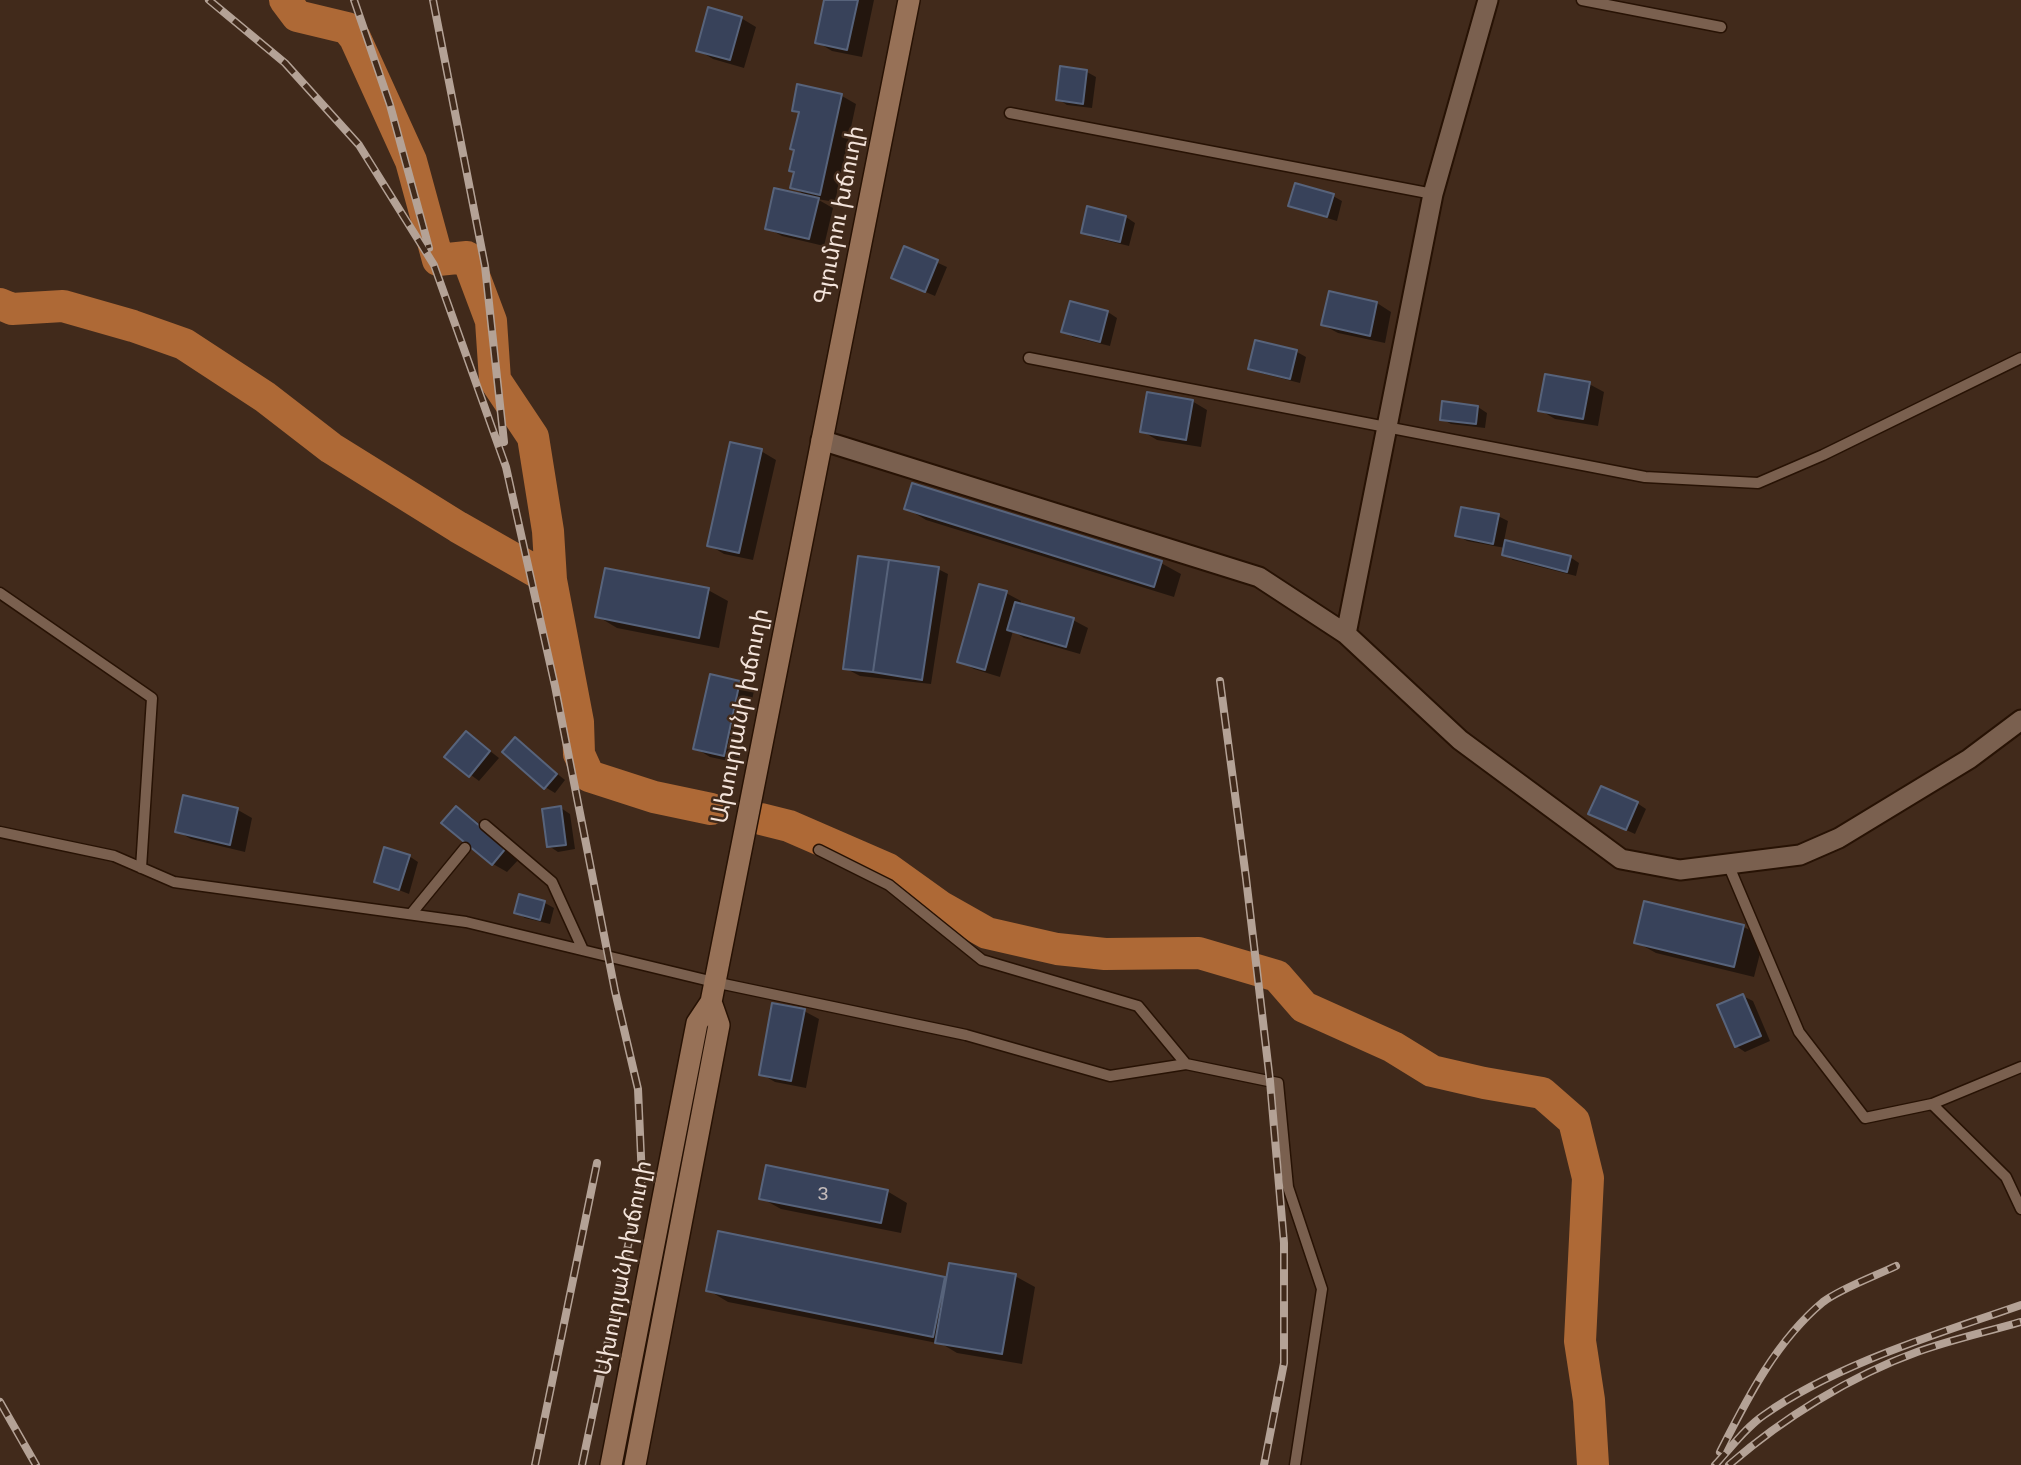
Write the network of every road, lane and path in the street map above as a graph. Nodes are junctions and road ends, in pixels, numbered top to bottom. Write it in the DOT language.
graph roads {
  1 [pos="909,0"];
  2 [pos="1488,0"];
  3 [pos="1582,0"];
  4 [pos="1721,27"];
  5 [pos="1010,113"];
  6 [pos="1433,194"];
  7 [pos="1029,358"];
  8 [pos="2021,358"];
  9 [pos="1387,427"];
  10 [pos="821,440"];
  11 [pos="0,593"];
  12 [pos="1346,634"];
  13 [pos="2021,720"];
  14 [pos="485,825"];
  15 [pos="0,832"];
  16 [pos="465,848"];
  17 [pos="819,849"];
  18 [pos="1728,864"];
  19 [pos="141,868"];
  20 [pos="411,914"];
  21 [pos="583,950"];
  22 [pos="712,992"];
  23 [pos="1186,1064"];
  24 [pos="2021,1067"];
  25 [pos="1931,1104"];
  26 [pos="2021,1209"];
  27 [pos="611,1465"];
  28 [pos="635,1465"];
  29 [pos="1295,1465"];
  1 -- 10 [label="main road, Գյումրու խճուղի"];
  2 -- 6 [label="street"];
  3 -- 4 [label="lane"];
  5 -- 6 [label="lane"];
  6 -- 9 [label="street"];
  7 -- 9 [label="lane"];
  8 -- 9 [label="lane"];
  9 -- 12 [label="street"];
  10 -- 12 [label="street"];
  10 -- 22 [label="main road, Ախուրյանի խճուղի"];
  11 -- 19 [label="lane"];
  12 -- 18 [label="street"];
  13 -- 18 [label="street"];
  14 -- 21 [label="lane"];
  15 -- 19 [label="lane"];
  16 -- 20 [label="lane"];
  17 -- 23 [label="lane"];
  18 -- 25 [label="lane"];
  19 -- 20 [label="lane"];
  20 -- 21 [label="lane"];
  21 -- 22 [label="lane"];
  22 -- 23 [label="lane"];
  22 -- 27 [label="main road, Ախուրյանի խճուղի"];
  22 -- 28 [label="main road, Ախուրյանի խճուղի"];
  23 -- 29 [label="lane"];
  24 -- 25 [label="lane"];
  25 -- 26 [label="lane"];
}
